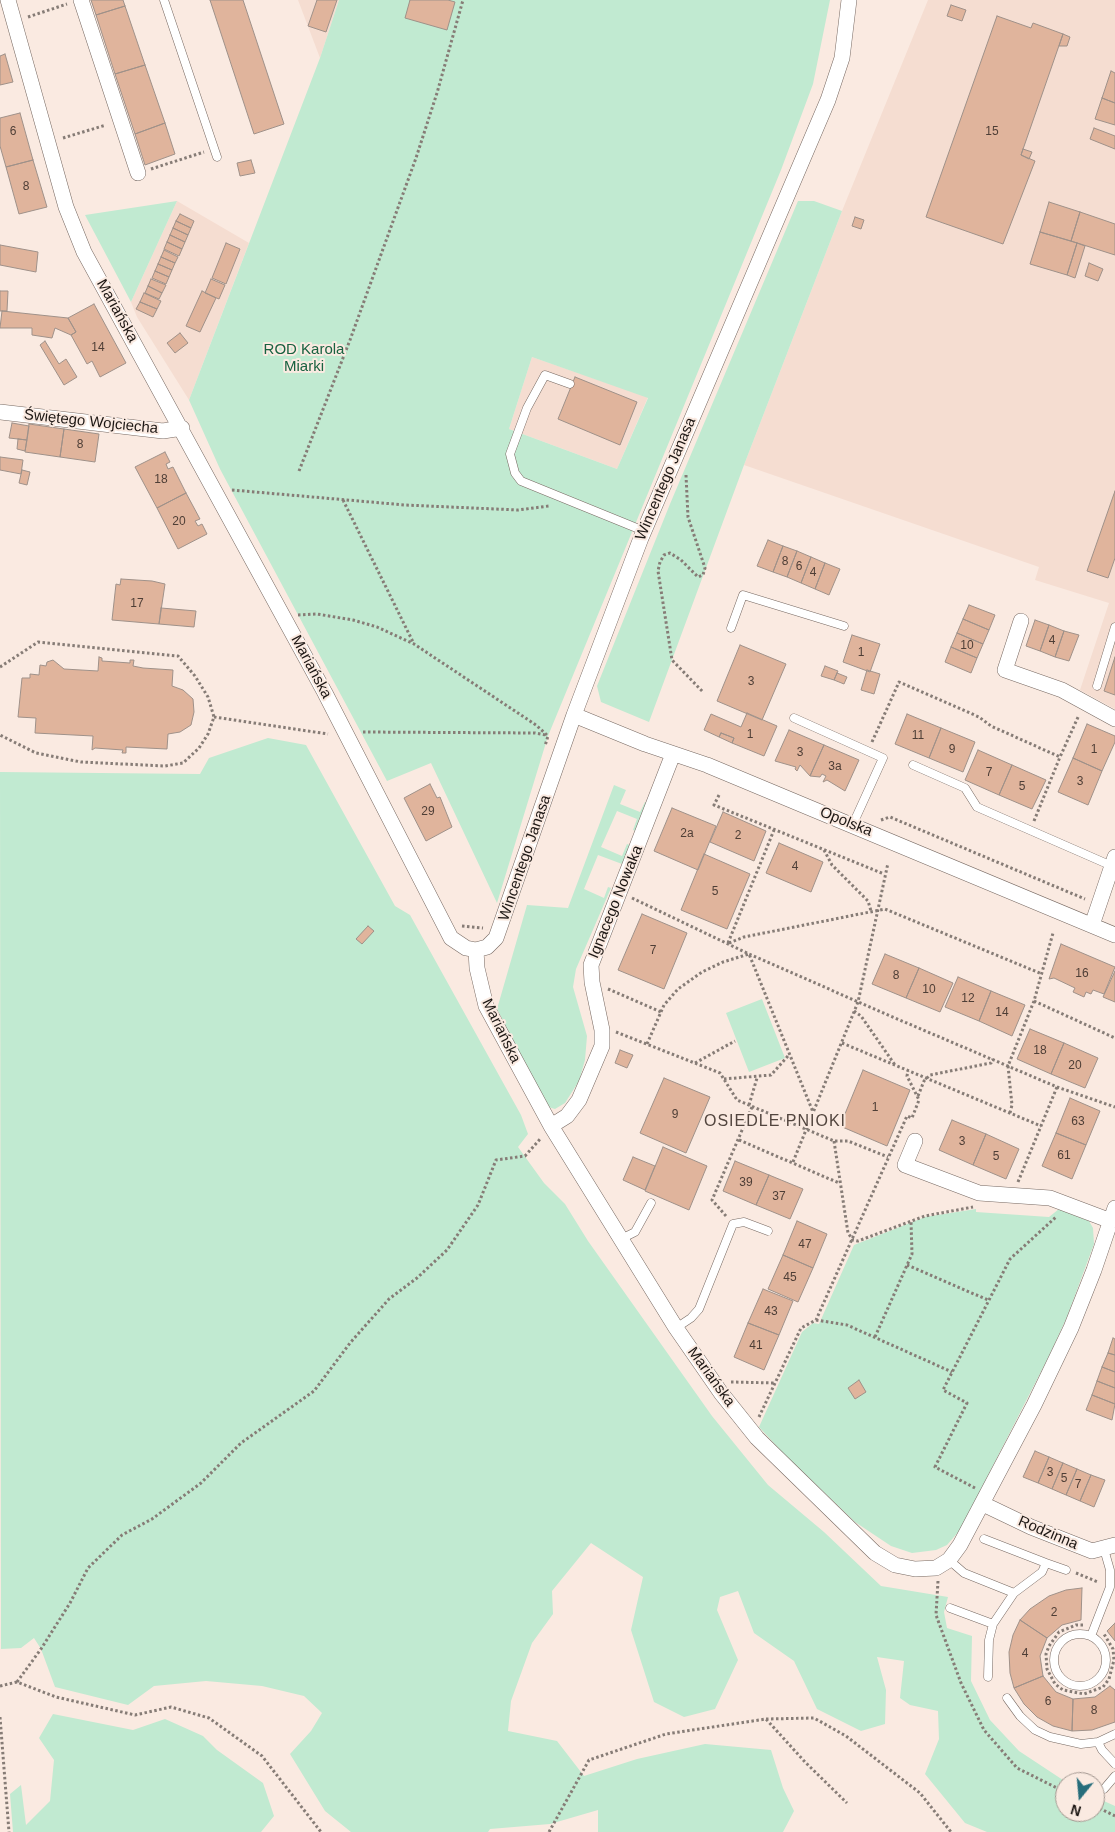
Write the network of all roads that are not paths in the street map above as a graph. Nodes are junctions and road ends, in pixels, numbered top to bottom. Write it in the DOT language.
graph roads {
  1 [pos="164,0"];
  2 [pos="850,0"];
  3 [pos="76,1"];
  4 [pos="6,4"];
  5 [pos="217,157"];
  6 [pos="138,173"];
  7 [pos="570,384"];
  8 [pos="0,412"];
  9 [pos="182,428"];
  10 [pos="644,530"];
  11 [pos="1021,621"];
  12 [pos="844,626"];
  13 [pos="1115,627"];
  14 [pos="731,628"];
  15 [pos="1096,686"];
  16 [pos="574,715"];
  17 [pos="794,718"];
  18 [pos="1115,719"];
  19 [pos="674,754"];
  20 [pos="913,765"];
  21 [pos="853,824"];
  22 [pos="1114,862"];
  23 [pos="1092,925"];
  24 [pos="1115,934"];
  25 [pos="476,950"];
  26 [pos="551,1126"];
  27 [pos="915,1141"];
  28 [pos="651,1203"];
  29 [pos="1113,1214"];
  30 [pos="768,1231"];
  31 [pos="621,1239"];
  32 [pos="676,1328"];
  33 [pos="985,1499"];
  34 [pos="984,1539"];
  35 [pos="1110,1547"];
  36 [pos="1046,1563"];
  37 [pos="942,1564"];
  38 [pos="1066,1570"];
  39 [pos="1014,1593"];
  40 [pos="950,1608"];
  41 [pos="993,1624"];
  42 [pos="1091,1636"];
  43 [pos="988,1677"];
  44 [pos="1007,1698"];
  45 [pos="1115,1734"];
  46 [pos="1098,1742"];
  47 [pos="1115,1764"];
  48 [pos="1115,1776"];
  49 [pos="1105,1788"];
  1 -- 5 [label="lane"];
  2 -- 10 [label="street, Wincentego Janasa"];
  3 -- 6 [label="street"];
  4 -- 9 [label="street, Mariańska"];
  7 -- 10 [label="lane"];
  8 -- 9 [label="street, Świętego Wojciecha"];
  9 -- 25 [label="street, Mariańska"];
  10 -- 16 [label="street, Wincentego Janasa"];
  11 -- 18 [label="street"];
  12 -- 14 [label="lane"];
  13 -- 15 [label="lane"];
  16 -- 19 [label="street, Opolska"];
  16 -- 25 [label="street, Wincentego Janasa"];
  17 -- 21 [label="lane"];
  19 -- 21 [label="street, Opolska"];
  19 -- 26 [label="street, Ignacego Nowaka"];
  20 -- 22 [label="lane"];
  21 -- 23 [label="street, Opolska"];
  22 -- 23 [label="street"];
  23 -- 24 [label="street, Opolska"];
  25 -- 26 [label="street, Mariańska"];
  26 -- 31 [label="street, Mariańska"];
  27 -- 29 [label="street"];
  28 -- 31 [label="lane"];
  29 -- 33 [label="street"];
  30 -- 32 [label="lane"];
  31 -- 32 [label="street, Mariańska"];
  32 -- 37 [label="street, Mariańska"];
  33 -- 35 [label="street, Rodzinna"];
  33 -- 37 [label="street"];
  34 -- 36 [label="lane"];
  35 -- 42 [label="lane"];
  36 -- 38 [label="lane"];
  36 -- 39 [label="lane"];
  37 -- 39 [label="lane"];
  39 -- 41 [label="lane"];
  40 -- 41 [label="lane"];
  41 -- 43 [label="lane"];
  42 -- 42 [label="lane"];
  44 -- 46 [label="lane"];
  45 -- 46 [label="lane"];
  46 -- 47 [label="lane"];
  48 -- 49 [label="lane"];
}
